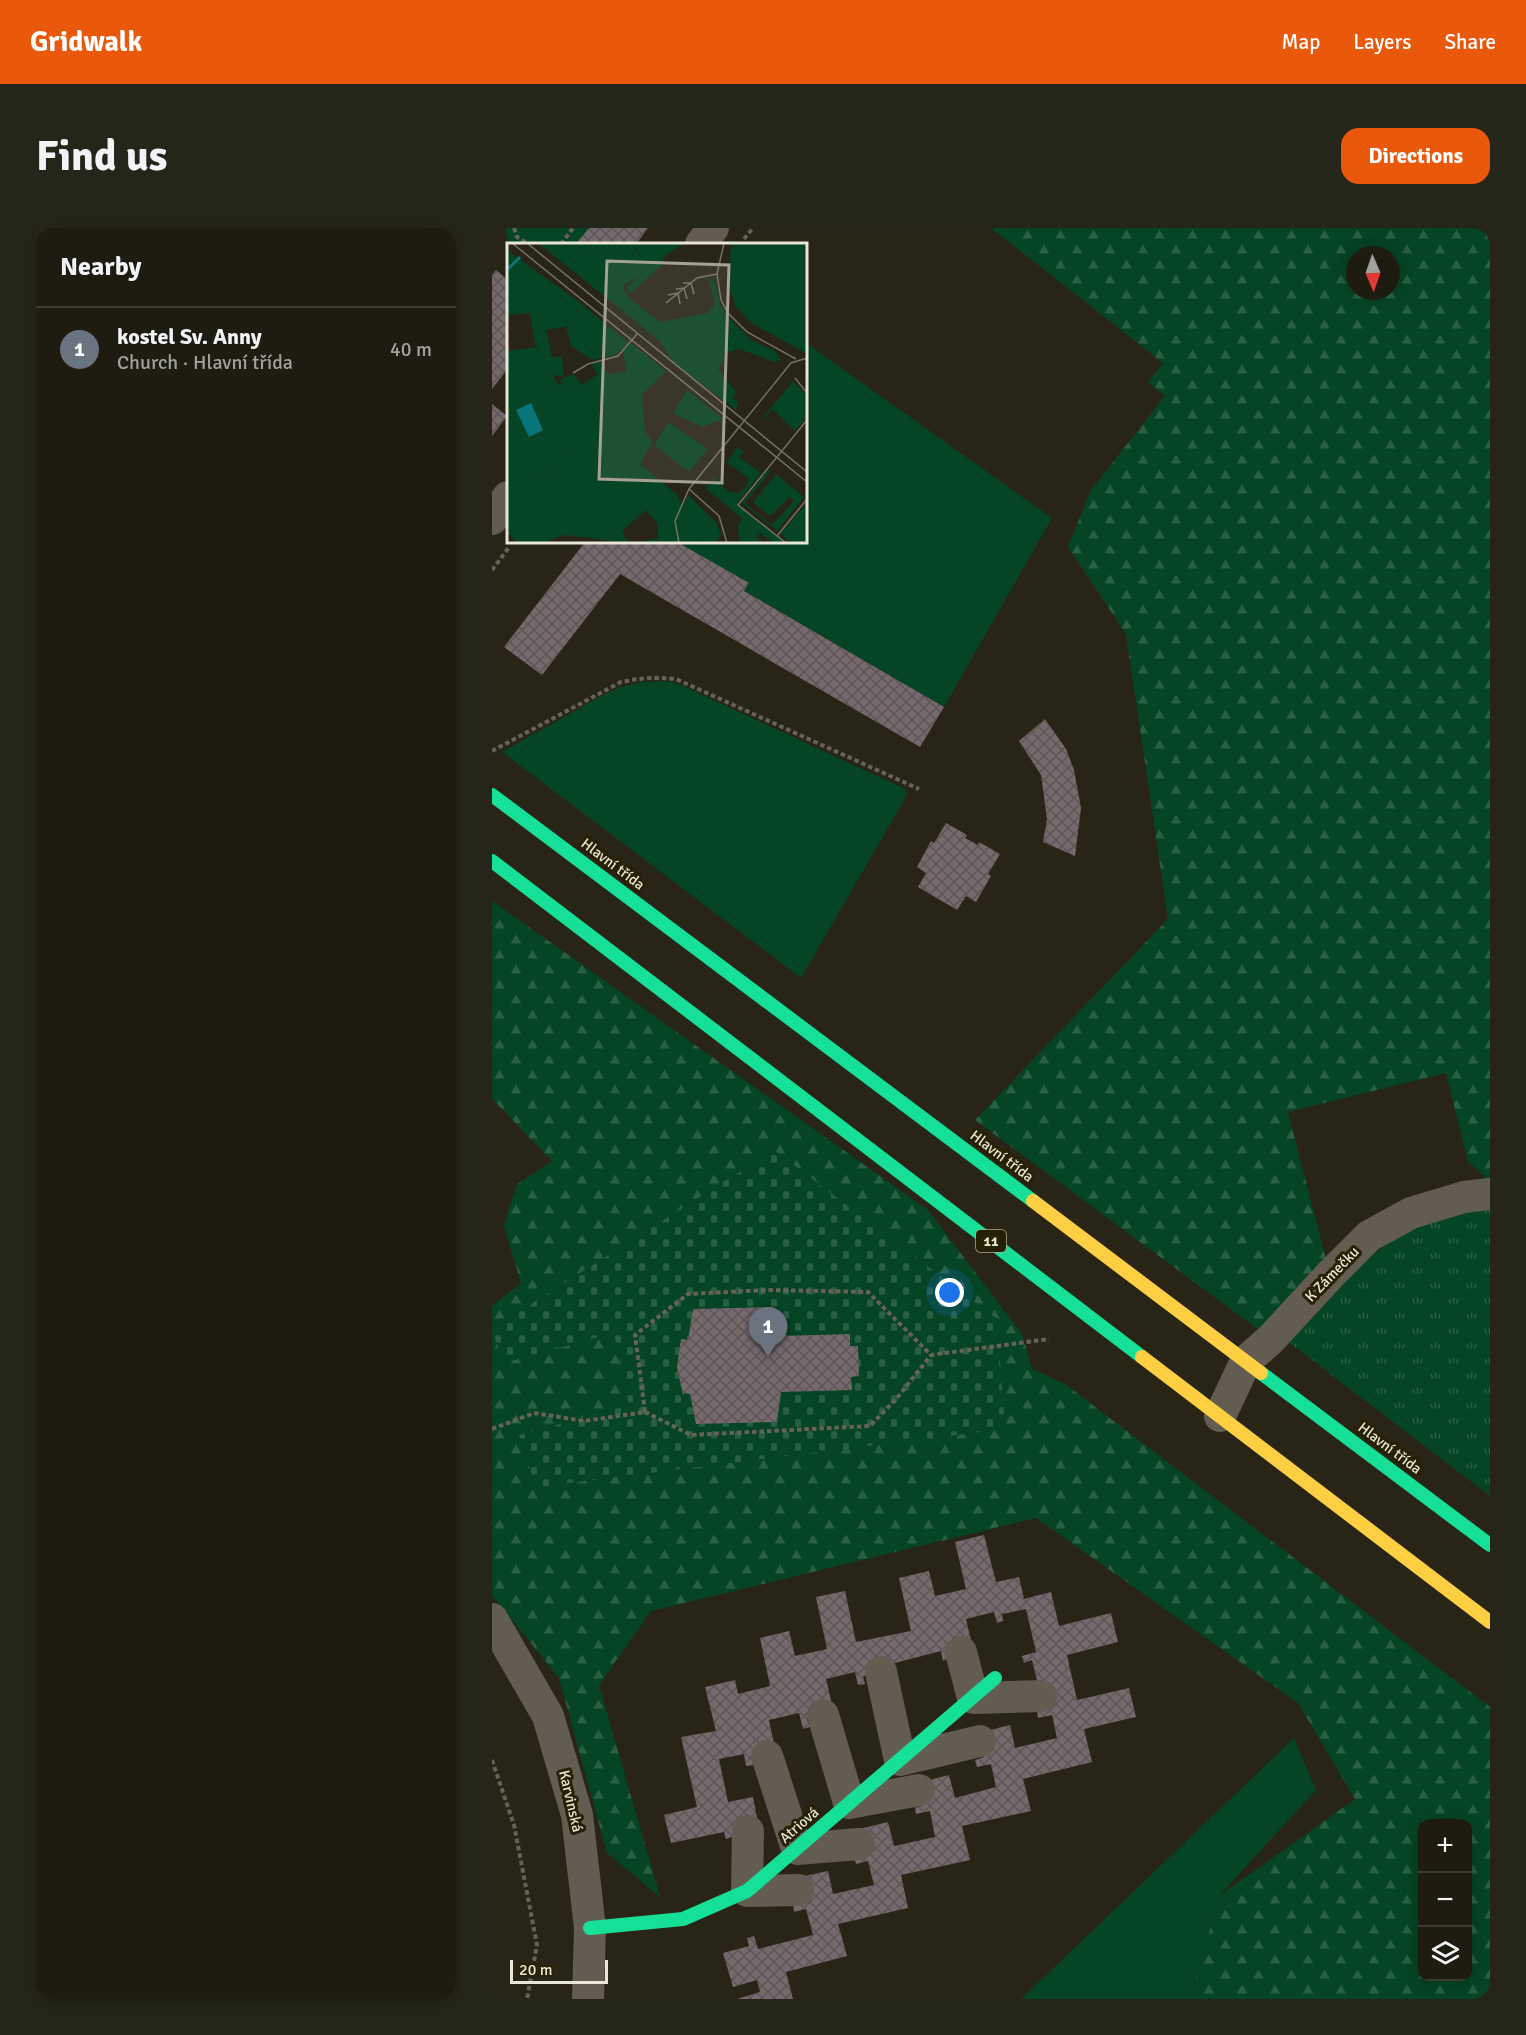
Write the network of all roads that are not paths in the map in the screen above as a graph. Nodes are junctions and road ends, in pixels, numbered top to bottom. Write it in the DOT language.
graph roads {
  1 [pos="713,228"];
  2 [pos="702,243"];
  3 [pos="507,498"];
  4 [pos="492,519"];
  5 [pos="492,795"];
  6 [pos="492,861"];
  7 [pos="1490,1194"];
  8 [pos="1246,1361"];
  9 [pos="1220,1416"];
  10 [pos="1490,1545"];
  11 [pos="492,1619"];
  12 [pos="1490,1622"];
  13 [pos="961,1652"];
  14 [pos="881,1672"];
  15 [pos="984,1688"];
  16 [pos="1041,1696"];
  17 [pos="823,1715"];
  18 [pos="980,1741"];
  19 [pos="767,1756"];
  20 [pos="900,1760"];
  21 [pos="919,1790"];
  22 [pos="849,1803"];
  23 [pos="748,1831"];
  24 [pos="859,1844"];
  25 [pos="796,1848"];
  26 [pos="798,1890"];
  27 [pos="747,1891"];
  28 [pos="590,1928"];
  29 [pos="588,1999"];
  1 -- 2 [label="street"];
  3 -- 4 [label="street"];
  5 -- 8 [label="main road, Hlavní třída"];
  6 -- 9 [label="main road, 11"];
  7 -- 8 [label="street, K Zámečku"];
  8 -- 9 [label="street, K Zámečku"];
  8 -- 10 [label="main road, Hlavní třída"];
  9 -- 12 [label="main road, 11"];
  11 -- 28 [label="street, Karvinská"];
  13 -- 15 [label="street"];
  14 -- 20 [label="street"];
  15 -- 16 [label="street"];
  15 -- 20 [label="main road, Atriová"];
  17 -- 22 [label="street"];
  18 -- 20 [label="street"];
  19 -- 25 [label="street"];
  20 -- 22 [label="main road, Atriová"];
  21 -- 22 [label="street"];
  22 -- 25 [label="main road, Atriová"];
  23 -- 27 [label="street"];
  24 -- 25 [label="street"];
  25 -- 27 [label="main road, Atriová"];
  26 -- 27 [label="street"];
  27 -- 28 [label="main road, Atriová"];
  28 -- 29 [label="street, Karvinská"];
}
